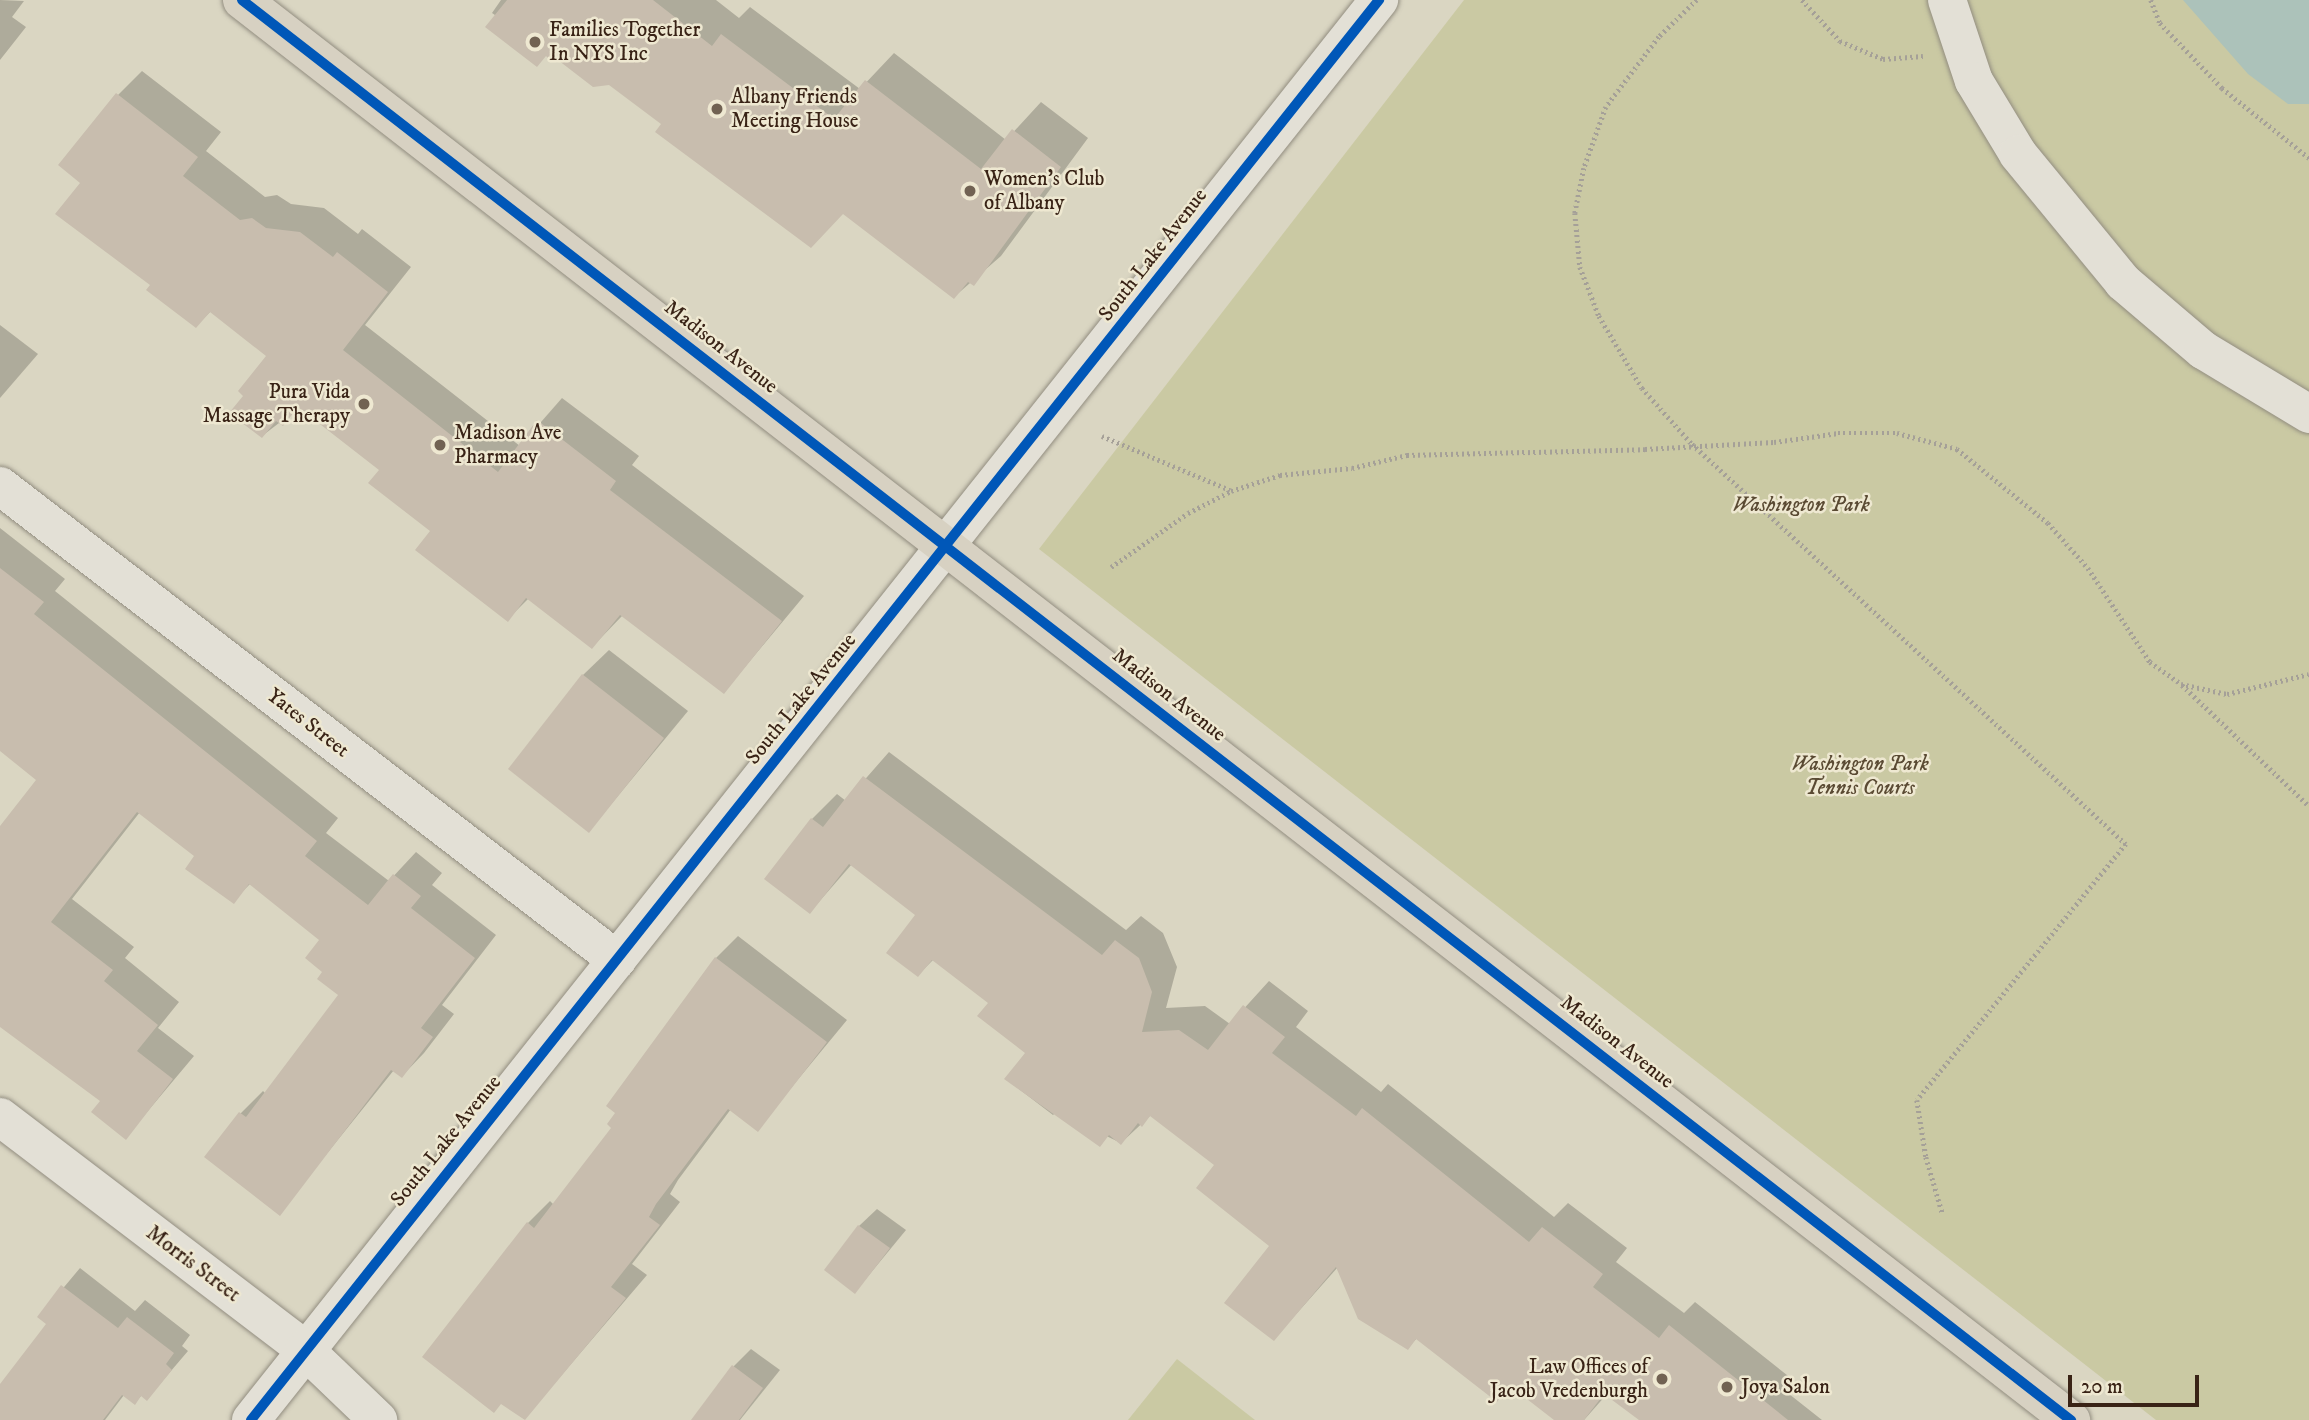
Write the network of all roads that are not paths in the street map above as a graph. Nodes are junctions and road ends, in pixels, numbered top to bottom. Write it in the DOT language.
graph roads {
  1 [pos="1379,0"];
  2 [pos="1947,0"];
  3 [pos="253,3"];
  4 [pos="2309,414"];
  5 [pos="0,486"];
  6 [pos="946,547"];
  7 [pos="617,960"];
  8 [pos="0,1117"];
  9 [pos="304,1349"];
  10 [pos="251,1420"];
  11 [pos="378,1420"];
  12 [pos="2071,1420"];
  1 -- 6 [label="street, South Lake Avenue"];
  2 -- 4 [label="street"];
  3 -- 6 [label="main road, Madison Avenue"];
  5 -- 7 [label="street, Yates Street"];
  6 -- 7 [label="street, South Lake Avenue"];
  6 -- 12 [label="main road, Madison Avenue"];
  7 -- 9 [label="street, South Lake Avenue"];
  8 -- 9 [label="street, Morris Street"];
  9 -- 10 [label="street, South Lake Avenue"];
  9 -- 11 [label="street, Morris Street"];
}
